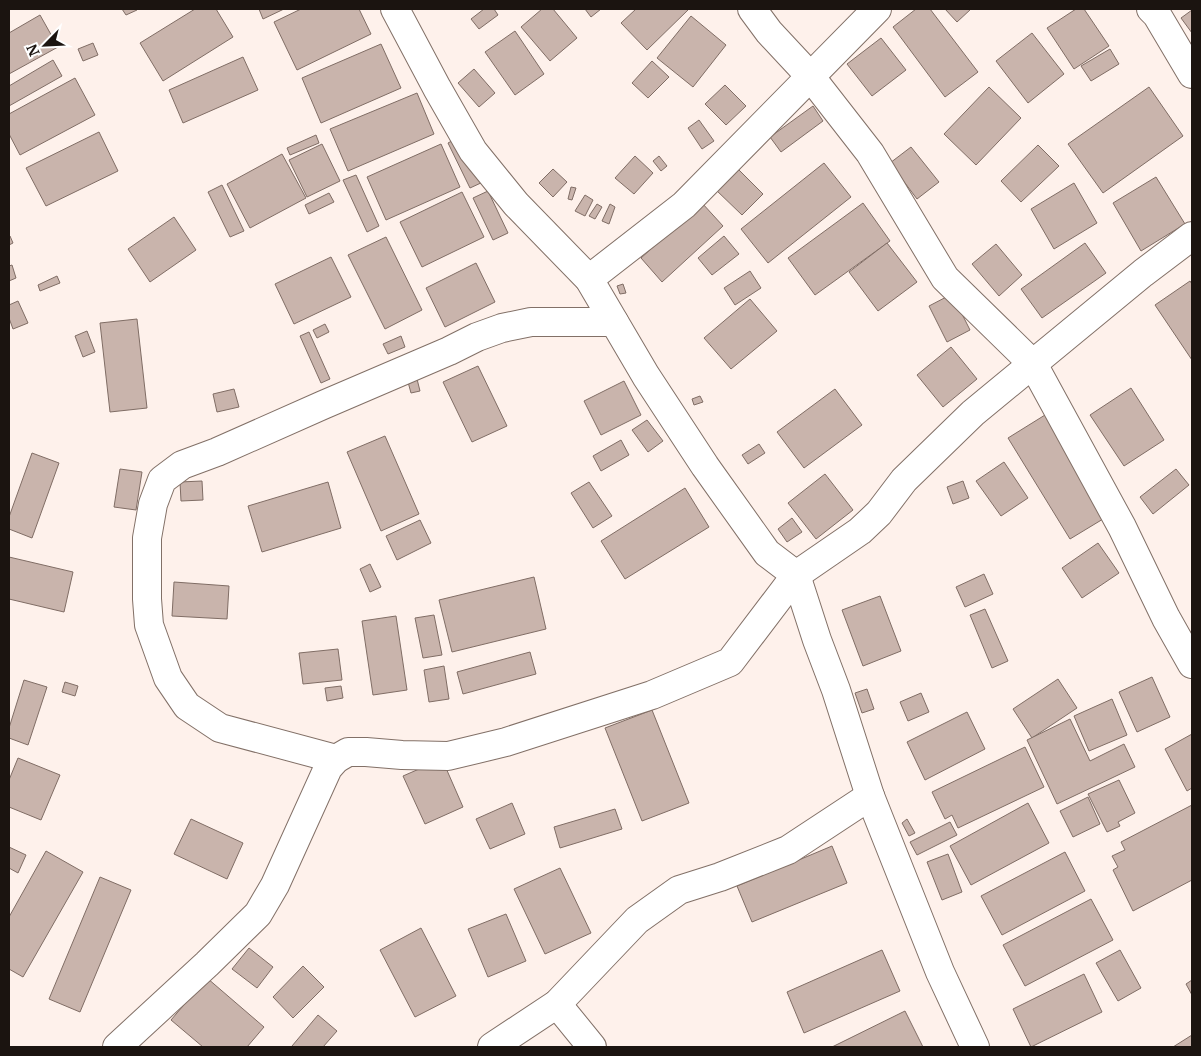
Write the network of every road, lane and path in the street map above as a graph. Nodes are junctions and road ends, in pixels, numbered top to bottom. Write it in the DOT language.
graph roads {
  1 [pos="395,9"];
  2 [pos="752,9"];
  3 [pos="877,9"];
  4 [pos="1152,9"];
  5 [pos="1192,74"];
  6 [pos="810,76"];
  7 [pos="1192,236"];
  8 [pos="589,279"];
  9 [pos="614,322"];
  10 [pos="1033,364"];
  11 [pos="796,575"];
  12 [pos="1192,664"];
  13 [pos="336,759"];
  14 [pos="870,796"];
  15 [pos="557,1004"];
  16 [pos="117,1047"];
  17 [pos="492,1047"];
  18 [pos="592,1047"];
  19 [pos="975,1047"];
  1 -- 8 [label="street"];
  2 -- 6 [label="street"];
  3 -- 6 [label="street"];
  4 -- 5 [label="street"];
  6 -- 8 [label="street"];
  6 -- 10 [label="street"];
  7 -- 10 [label="street"];
  8 -- 9 [label="street"];
  9 -- 11 [label="street"];
  9 -- 13 [label="street"];
  10 -- 11 [label="street"];
  10 -- 12 [label="street"];
  11 -- 13 [label="street"];
  11 -- 14 [label="street"];
  13 -- 16 [label="street"];
  14 -- 15 [label="street"];
  14 -- 19 [label="street"];
  15 -- 17 [label="street"];
  15 -- 18 [label="street"];
}
